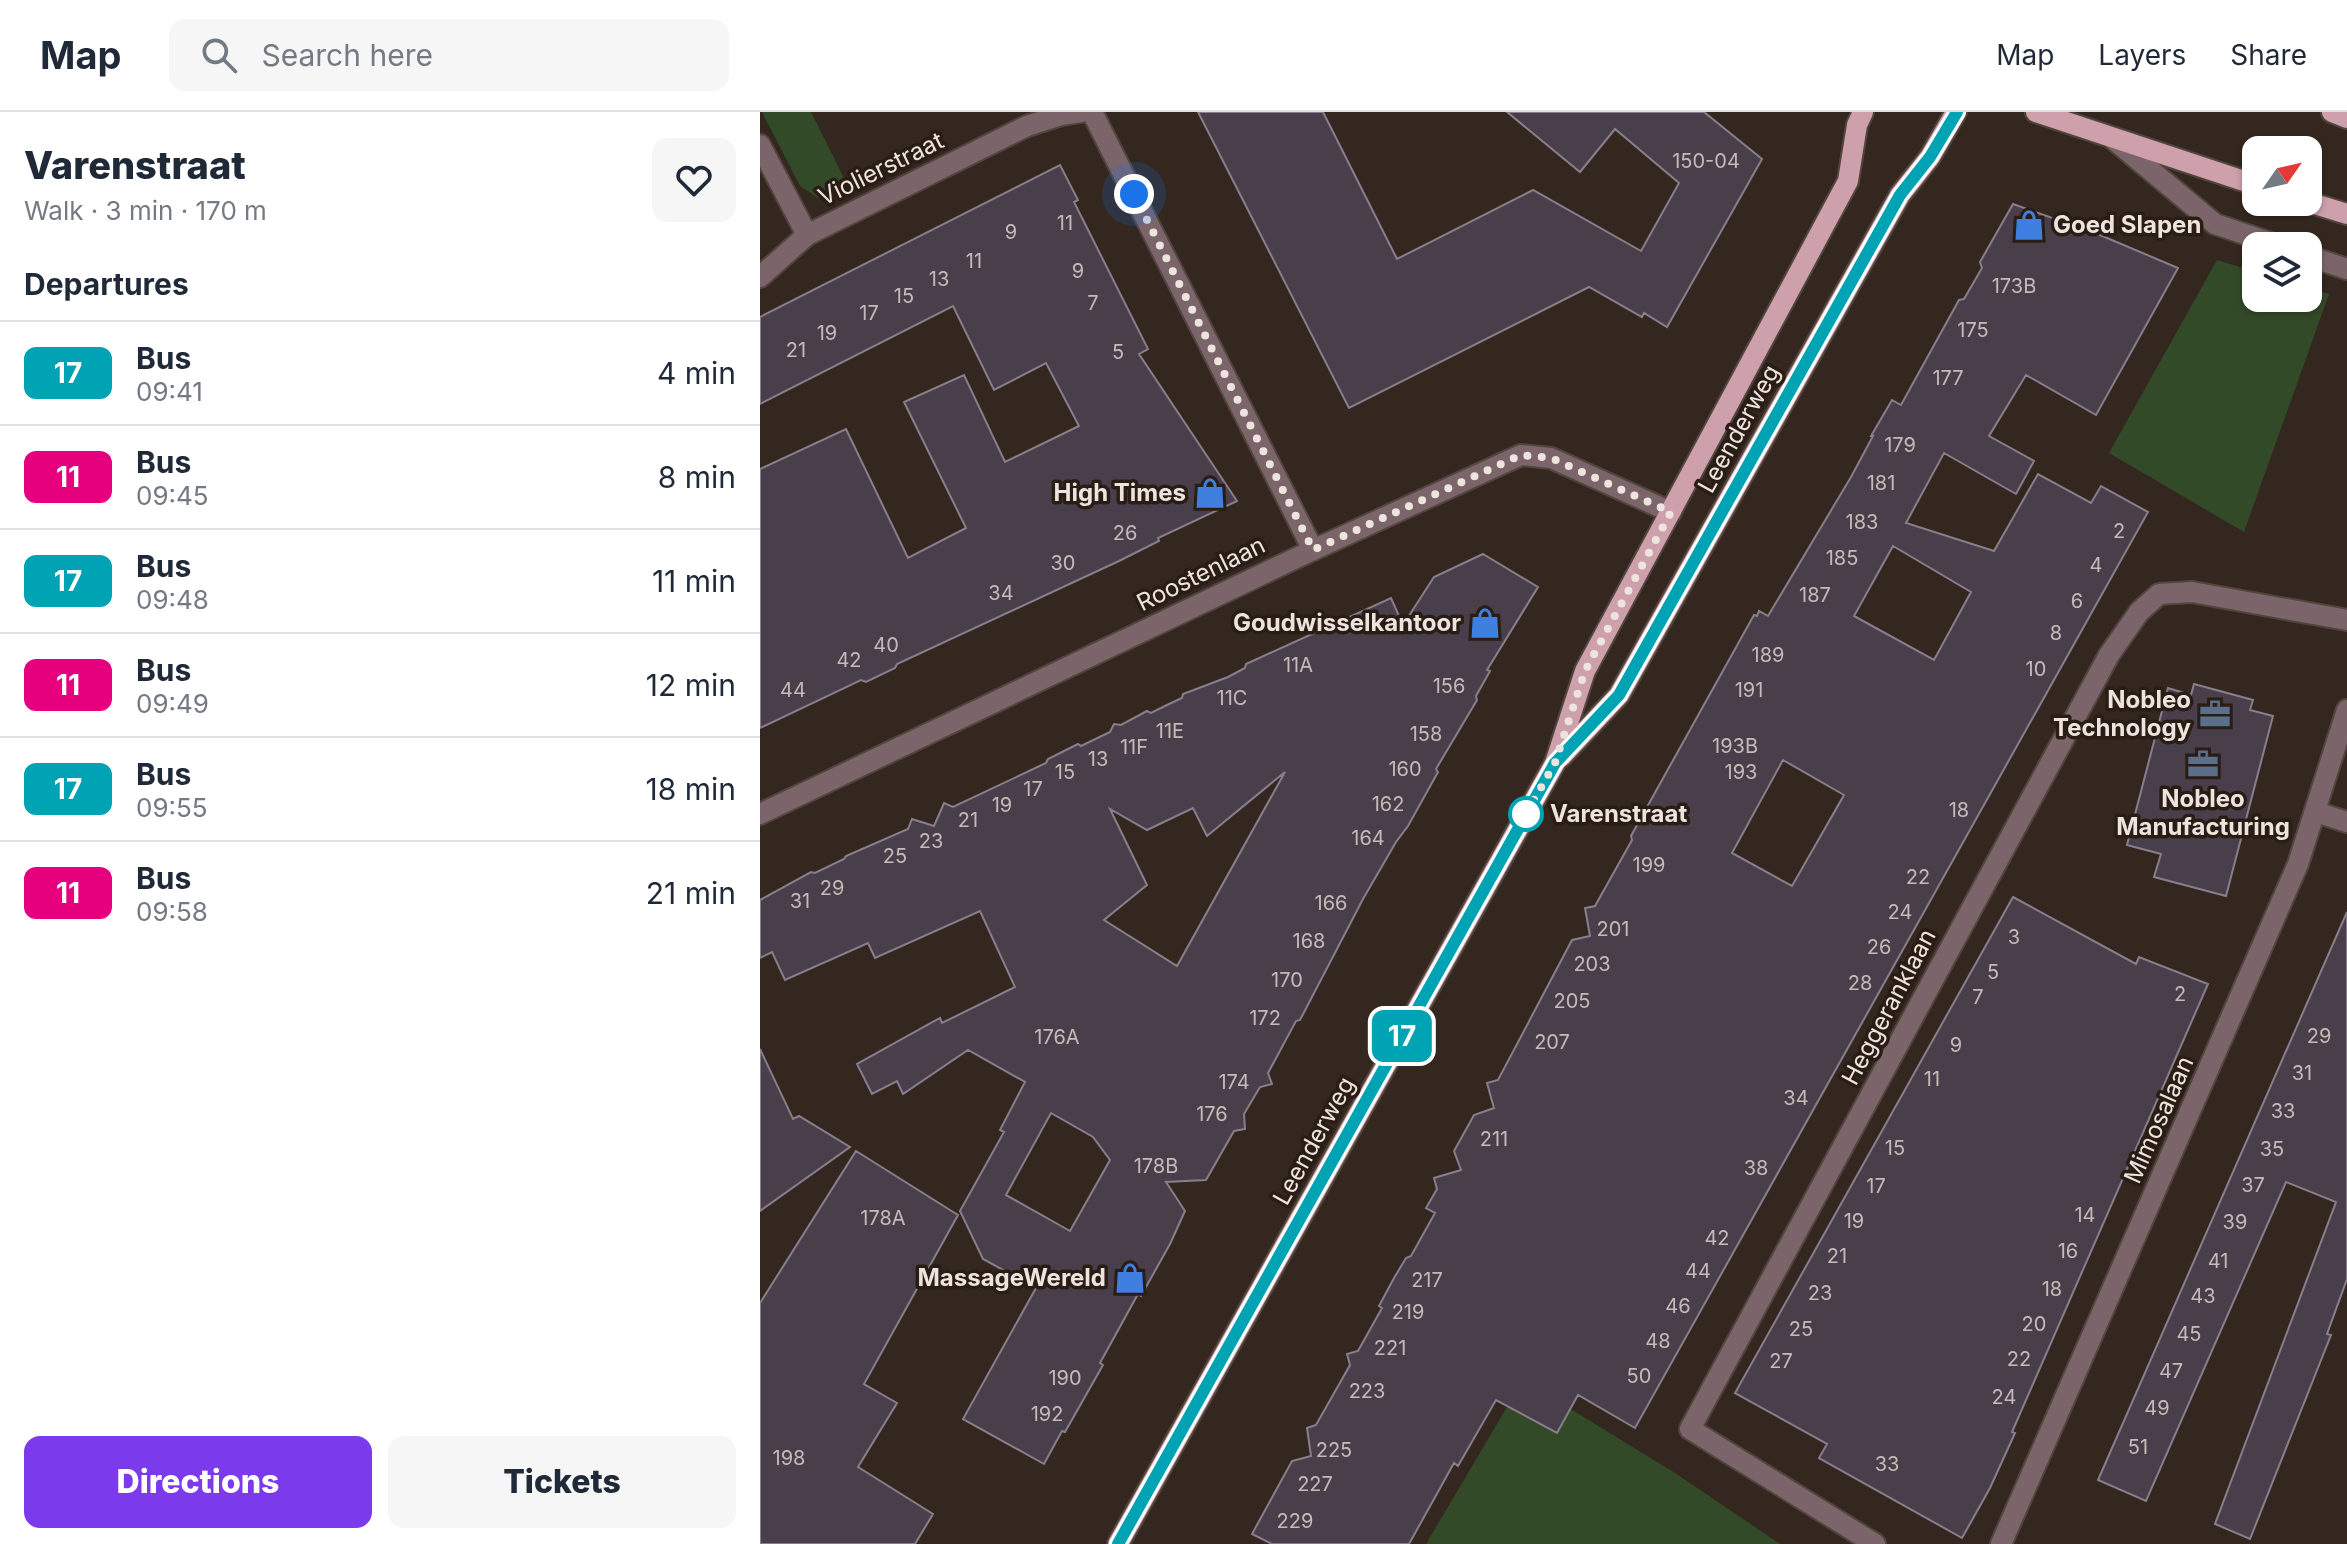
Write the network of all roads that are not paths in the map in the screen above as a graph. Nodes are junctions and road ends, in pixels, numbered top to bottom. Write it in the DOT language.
graph roads {
  1 [pos="1081,112"];
  2 [pos="1092,112"];
  3 [pos="1863,112"];
  4 [pos="1956,112"];
  5 [pos="2036,112"];
  6 [pos="2332,112"];
  7 [pos="2347,118"];
  8 [pos="2112,138"];
  9 [pos="760,145"];
  10 [pos="2242,180"];
  11 [pos="2322,206"];
  12 [pos="2347,214"];
  13 [pos="2242,233"];
  14 [pos="807,235"];
  15 [pos="2322,261"];
  16 [pos="2347,269"];
  17 [pos="760,277"];
  18 [pos="1671,512"];
  19 [pos="1313,550"];
  20 [pos="2347,620"];
  21 [pos="2347,710"];
  22 [pos="1555,763"];
  23 [pos="2316,812"];
  24 [pos="760,814"];
  25 [pos="2347,822"];
  26 [pos="1118,1544"];
  27 [pos="1875,1544"];
  28 [pos="2001,1544"];
  1 -- 14 [label="street, Violierstraat"];
  2 -- 19 [label="street"];
  3 -- 18 [label="main road, Leenderweg"];
  4 -- 22 [label="main road, Leenderweg"];
  5 -- 8 [label="main road"];
  6 -- 7 [label="main road"];
  8 -- 10 [label="main road"];
  8 -- 13 [label="street"];
  9 -- 14 [label="street"];
  11 -- 12 [label="main road"];
  14 -- 17 [label="street, Violierstraat"];
  15 -- 16 [label="street"];
  18 -- 19 [label="street, Roostenlaan"];
  18 -- 22 [label="main road, Leenderweg"];
  19 -- 24 [label="street, Roostenlaan"];
  20 -- 27 [label="street, Heggeranklaan"];
  21 -- 23 [label="street, Mimosalaan"];
  22 -- 26 [label="main road, Leenderweg"];
  23 -- 25 [label="street"];
  23 -- 28 [label="street, Mimosalaan"];
}
